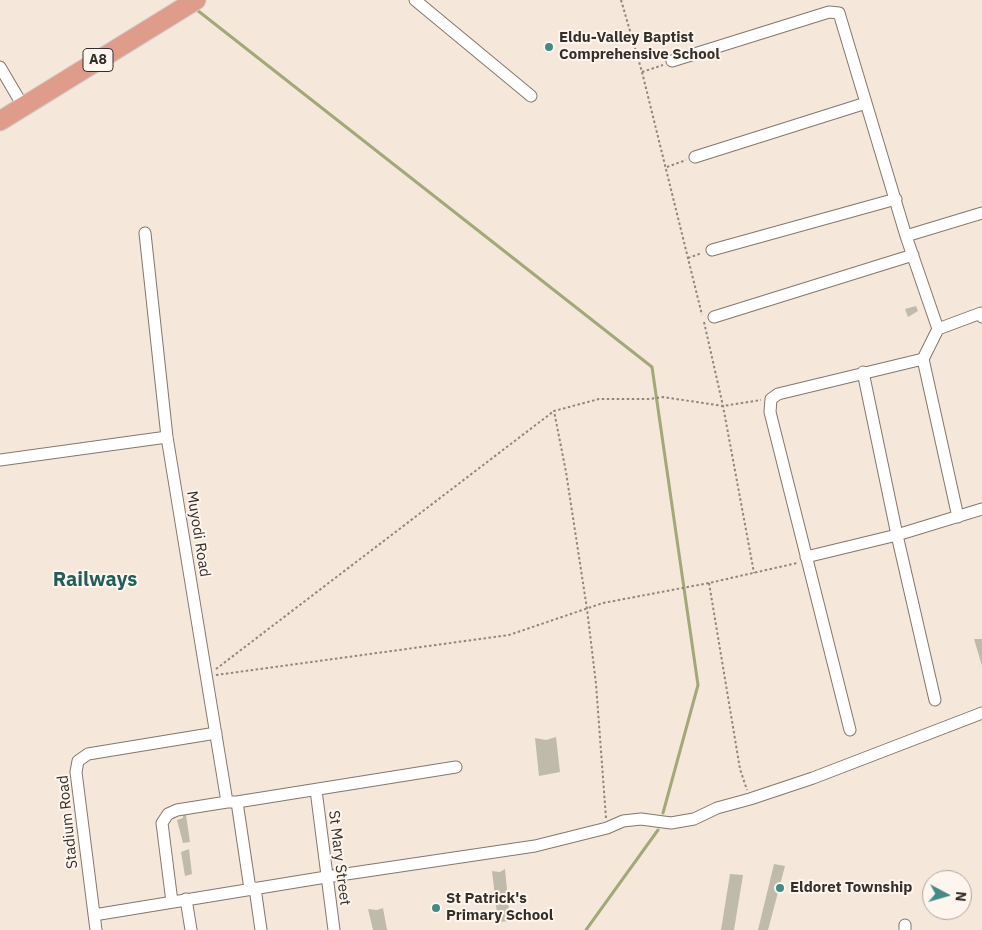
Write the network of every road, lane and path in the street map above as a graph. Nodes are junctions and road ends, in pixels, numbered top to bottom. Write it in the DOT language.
graph roads {
  1 [pos="196,0"];
  2 [pos="415,0"];
  3 [pos="622,0"];
  4 [pos="672,62"];
  5 [pos="0,67"];
  6 [pos="642,72"];
  7 [pos="531,96"];
  8 [pos="866,103"];
  9 [pos="23,106"];
  10 [pos="0,121"];
  11 [pos="695,156"];
  12 [pos="666,167"];
  13 [pos="896,199"];
  14 [pos="982,213"];
  15 [pos="145,233"];
  16 [pos="906,236"];
  17 [pos="712,250"];
  18 [pos="913,255"];
  19 [pos="688,258"];
  20 [pos="982,314"];
  21 [pos="714,317"];
  22 [pos="938,329"];
  23 [pos="923,359"];
  24 [pos="863,372"];
  25 [pos="771,399"];
  26 [pos="723,406"];
  27 [pos="554,411"];
  28 [pos="167,437"];
  29 [pos="0,460"];
  30 [pos="982,510"];
  31 [pos="958,517"];
  32 [pos="896,535"];
  33 [pos="806,559"];
  34 [pos="754,573"];
  35 [pos="709,583"];
  36 [pos="587,608"];
  37 [pos="206,676"];
  38 [pos="936,700"];
  39 [pos="982,713"];
  40 [pos="850,730"];
  41 [pos="216,733"];
  42 [pos="456,767"];
  43 [pos="316,790"];
  44 [pos="750,799"];
  45 [pos="232,802"];
  46 [pos="607,828"];
  47 [pos="326,877"];
  48 [pos="253,889"];
  49 [pos="186,900"];
  50 [pos="172,902"];
  51 [pos="94,914"];
  52 [pos="96,930"];
  53 [pos="192,930"];
  54 [pos="261,930"];
  55 [pos="334,930"];
  1 -- 9 [label="highway, A8"];
  2 -- 7 [label="street"];
  3 -- 6 [label="path"];
  4 -- 6 [label="path"];
  4 -- 8 [label="street"];
  5 -- 9 [label="street"];
  6 -- 12 [label="path"];
  8 -- 11 [label="street"];
  8 -- 13 [label="street"];
  9 -- 10 [label="highway, A8"];
  11 -- 12 [label="path"];
  12 -- 19 [label="path"];
  13 -- 16 [label="street"];
  13 -- 17 [label="street"];
  14 -- 16 [label="street"];
  15 -- 28 [label="street, Muyodi Road"];
  16 -- 18 [label="street"];
  17 -- 19 [label="path"];
  18 -- 21 [label="street"];
  18 -- 22 [label="street"];
  19 -- 26 [label="path"];
  20 -- 22 [label="street"];
  22 -- 23 [label="street"];
  23 -- 24 [label="street"];
  23 -- 31 [label="street"];
  24 -- 25 [label="street"];
  24 -- 32 [label="street"];
  25 -- 26 [label="path"];
  25 -- 33 [label="street"];
  26 -- 27 [label="path"];
  26 -- 34 [label="path"];
  27 -- 36 [label="path"];
  27 -- 37 [label="path"];
  28 -- 29 [label="street"];
  28 -- 37 [label="street, Muyodi Road"];
  30 -- 31 [label="street"];
  31 -- 32 [label="street"];
  32 -- 33 [label="street"];
  32 -- 38 [label="street"];
  33 -- 34 [label="path"];
  33 -- 40 [label="street"];
  34 -- 35 [label="path"];
  35 -- 36 [label="path"];
  35 -- 44 [label="path"];
  36 -- 37 [label="path"];
  36 -- 46 [label="path"];
  37 -- 41 [label="street, Muyodi Road"];
  39 -- 44 [label="street"];
  41 -- 45 [label="street, Muyodi Road"];
  41 -- 51 [label="street, Stadium Road"];
  42 -- 43 [label="street"];
  43 -- 45 [label="street"];
  43 -- 47 [label="street, St Mary Street"];
  44 -- 46 [label="street"];
  45 -- 48 [label="street, Muyodi Road"];
  45 -- 50 [label="street"];
  46 -- 47 [label="street"];
  47 -- 48 [label="street"];
  47 -- 55 [label="street, St Mary Street"];
  48 -- 49 [label="street"];
  48 -- 54 [label="street, Muyodi Road"];
  49 -- 50 [label="street"];
  49 -- 53 [label="street"];
  50 -- 51 [label="street"];
  51 -- 52 [label="street, Stadium Road"];
}
